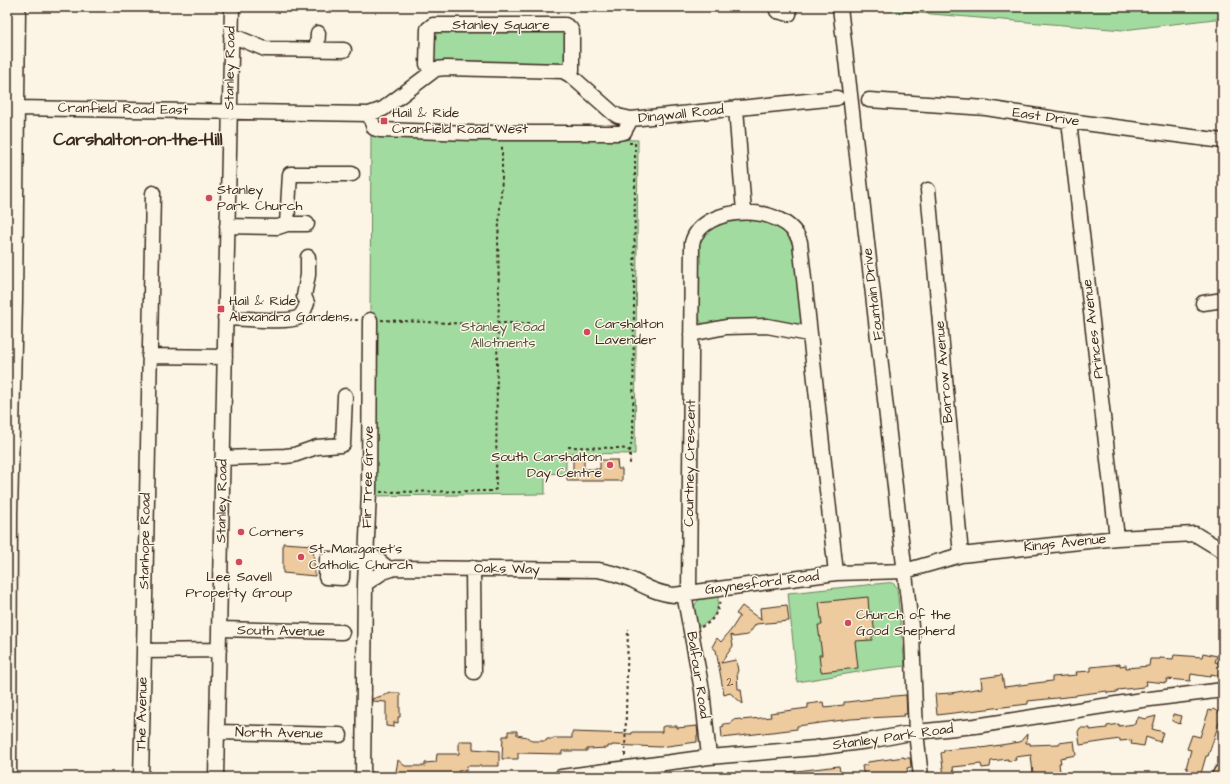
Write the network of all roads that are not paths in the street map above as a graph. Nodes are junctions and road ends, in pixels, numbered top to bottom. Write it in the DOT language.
graph roads {
  1 [pos="18,7"];
  2 [pos="232,7"];
  3 [pos="838,11"];
  4 [pos="318,33"];
  5 [pos="231,35"];
  6 [pos="317,49"];
  7 [pos="344,50"];
  8 [pos="431,72"];
  9 [pos="570,75"];
  10 [pos="837,98"];
  11 [pos="869,100"];
  12 [pos="17,108"];
  13 [pos="736,108"];
  14 [pos="230,111"];
  15 [pos="374,112"];
  16 [pos="628,119"];
  17 [pos="1069,121"];
  18 [pos="1223,141"];
  19 [pos="352,174"];
  20 [pos="928,190"];
  21 [pos="153,193"];
  22 [pos="744,212"];
  23 [pos="287,224"];
  24 [pos="307,224"];
  25 [pos="227,226"];
  26 [pos="308,257"];
  27 [pos="1223,300"];
  28 [pos="1203,303"];
  29 [pos="225,318"];
  30 [pos="370,320"];
  31 [pos="691,334"];
  32 [pos="809,334"];
  33 [pos="150,356"];
  34 [pos="225,357"];
  35 [pos="10,386"];
  36 [pos="345,396"];
  37 [pos="223,458"];
  38 [pos="1117,538"];
  39 [pos="1223,551"];
  40 [pos="366,555"];
  41 [pos="961,555"];
  42 [pos="343,559"];
  43 [pos="389,568"];
  44 [pos="473,568"];
  45 [pos="905,571"];
  46 [pos="836,573"];
  47 [pos="623,577"];
  48 [pos="365,584"];
  49 [pos="687,593"];
  50 [pos="219,629"];
  51 [pos="342,632"];
  52 [pos="219,650"];
  53 [pos="144,651"];
  54 [pos="474,672"];
  55 [pos="1223,690"];
  56 [pos="217,732"];
  57 [pos="916,732"];
  58 [pos="340,735"];
  59 [pos="709,757"];
  60 [pos="627,772"];
  61 [pos="1223,773"];
  62 [pos="9,777"];
  63 [pos="141,777"];
  64 [pos="216,777"];
  65 [pos="363,777"];
  66 [pos="561,777"];
  67 [pos="921,777"];
  68 [pos="1221,777"];
  1 -- 12 [label="street"];
  2 -- 5 [label="street, Stanley Road"];
  3 -- 45 [label="street, Fountain Drive"];
  4 -- 6 [label="street"];
  5 -- 6 [label="street"];
  5 -- 14 [label="street, Stanley Road"];
  6 -- 7 [label="street"];
  8 -- 9 [label="street"];
  8 -- 9 [label="street, Stanley Square"];
  8 -- 15 [label="street"];
  9 -- 16 [label="street"];
  10 -- 13 [label="street, Dingwall Road"];
  11 -- 17 [label="street, East Drive"];
  12 -- 14 [label="street, Cranfield Road East"];
  12 -- 35 [label="street"];
  13 -- 16 [label="street, Dingwall Road"];
  13 -- 22 [label="street, Dingwall Road"];
  14 -- 15 [label="street, Cranfield Road East"];
  14 -- 25 [label="street, Stanley Road"];
  15 -- 16 [label="street"];
  17 -- 18 [label="street, East Drive"];
  17 -- 38 [label="street, Princes Avenue"];
  19 -- 23 [label="street"];
  20 -- 41 [label="street, Barrow Avenue"];
  21 -- 33 [label="street, Stanhope Road"];
  22 -- 31 [label="street, Courtney Crescent"];
  22 -- 32 [label="street, Courtney Crescent"];
  23 -- 24 [label="street"];
  23 -- 25 [label="street"];
  25 -- 29 [label="street, Stanley Road"];
  26 -- 29 [label="street"];
  27 -- 28 [label="street"];
  29 -- 34 [label="street, Stanley Road"];
  30 -- 40 [label="street, Fir Tree Grove"];
  31 -- 32 [label="street"];
  31 -- 49 [label="street, Courtney Crescent"];
  32 -- 46 [label="street, Courtney Crescent"];
  33 -- 34 [label="street"];
  33 -- 53 [label="street, Stanhope Road"];
  34 -- 37 [label="street, Stanley Road"];
  35 -- 62 [label="street"];
  36 -- 37 [label="street"];
  37 -- 50 [label="street, Stanley Road"];
  38 -- 39 [label="street, Kings Avenue"];
  38 -- 41 [label="street, Kings Avenue"];
  40 -- 42 [label="street"];
  40 -- 43 [label="street"];
  40 -- 48 [label="street, Fir Tree Grove"];
  41 -- 45 [label="street, Kings Avenue"];
  43 -- 44 [label="street, Oaks Way"];
  43 -- 48 [label="street"];
  44 -- 47 [label="street, Oaks Way"];
  44 -- 54 [label="street"];
  45 -- 46 [label="street, Gaynesford Road"];
  45 -- 57 [label="street, Fountain Drive"];
  46 -- 49 [label="street, Gaynesford Road"];
  47 -- 49 [label="street, Gaynesford Road"];
  48 -- 65 [label="street, Fir Tree Grove"];
  49 -- 59 [label="street, Balfour Road"];
  50 -- 51 [label="street, South Avenue"];
  50 -- 52 [label="street, Stanley Road"];
  52 -- 53 [label="street"];
  52 -- 56 [label="street, Stanley Road"];
  53 -- 63 [label="street, The Avenue"];
  55 -- 57 [label="street, Stanley Park Road"];
  56 -- 58 [label="street, North Avenue"];
  56 -- 64 [label="street, Stanley Road"];
  57 -- 59 [label="street, Stanley Park Road"];
  57 -- 67 [label="street, Fountain Drive"];
  59 -- 60 [label="street, Stanley Park Road"];
  60 -- 66 [label="street, Stanley Park Road"];
  61 -- 68 [label="main road"];
}
